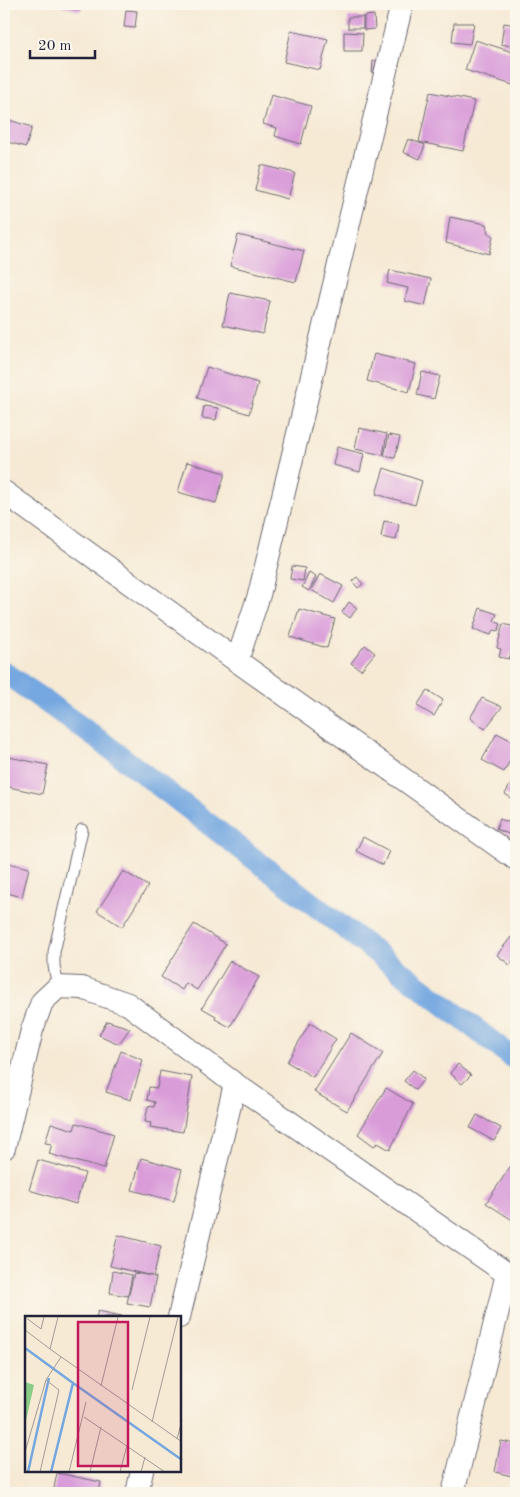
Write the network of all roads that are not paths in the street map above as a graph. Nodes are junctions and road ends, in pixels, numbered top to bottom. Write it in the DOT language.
graph roads {
  1 [pos="402,4"];
  2 [pos="4,492"];
  3 [pos="237,661"];
  4 [pos="82,830"];
  5 [pos="516,859"];
  6 [pos="58,987"];
  7 [pos="235,1084"];
  8 [pos="4,1148"];
  9 [pos="512,1277"];
  10 [pos="179,1316"];
  11 [pos="142,1472"];
  12 [pos="137,1493"];
  13 [pos="453,1493"];
  1 -- 3 [label="street"];
  2 -- 3 [label="street"];
  3 -- 5 [label="street"];
  4 -- 6 [label="lane"];
  6 -- 7 [label="street"];
  6 -- 8 [label="street"];
  7 -- 9 [label="street"];
  7 -- 10 [label="street"];
  9 -- 13 [label="street"];
  11 -- 12 [label="street"];
}
